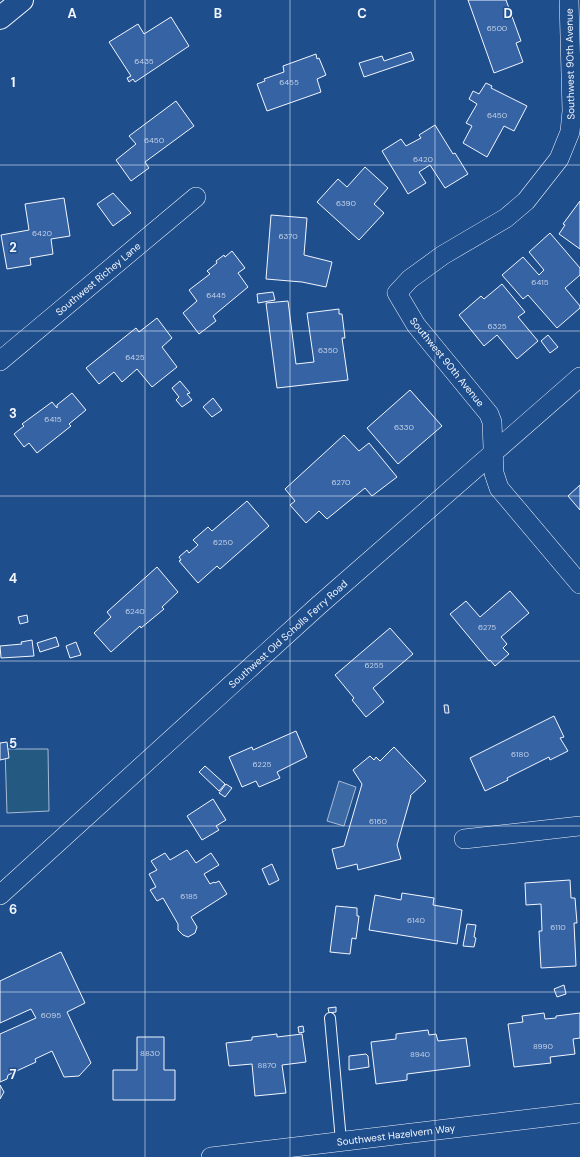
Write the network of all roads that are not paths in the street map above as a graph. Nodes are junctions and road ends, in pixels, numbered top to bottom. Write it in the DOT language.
graph roads {
  1 [pos="22,0"];
  2 [pos="569,0"];
  3 [pos="0,18"];
  4 [pos="196,196"];
  5 [pos="0,361"];
  6 [pos="580,377"];
  7 [pos="493,453"];
  8 [pos="580,584"];
  9 [pos="580,826"];
  10 [pos="464,839"];
  11 [pos="0,895"];
  12 [pos="330,1018"];
  13 [pos="580,1112"];
  14 [pos="341,1141"];
  15 [pos="211,1157"];
  1 -- 3 [label="main road"];
  2 -- 7 [label="street, Southwest 90th Avenue"];
  4 -- 5 [label="street, Southwest Richey Lane"];
  6 -- 7 [label="street, Southwest Old Scholls Ferry Road"];
  7 -- 8 [label="street, Southwest 90th Avenue"];
  7 -- 11 [label="street, Southwest Old Scholls Ferry Road"];
  9 -- 10 [label="street"];
  12 -- 14 [label="lane"];
  13 -- 14 [label="street, Southwest Hazelvern Way"];
  14 -- 15 [label="street, Southwest Hazelvern Way"];
}
